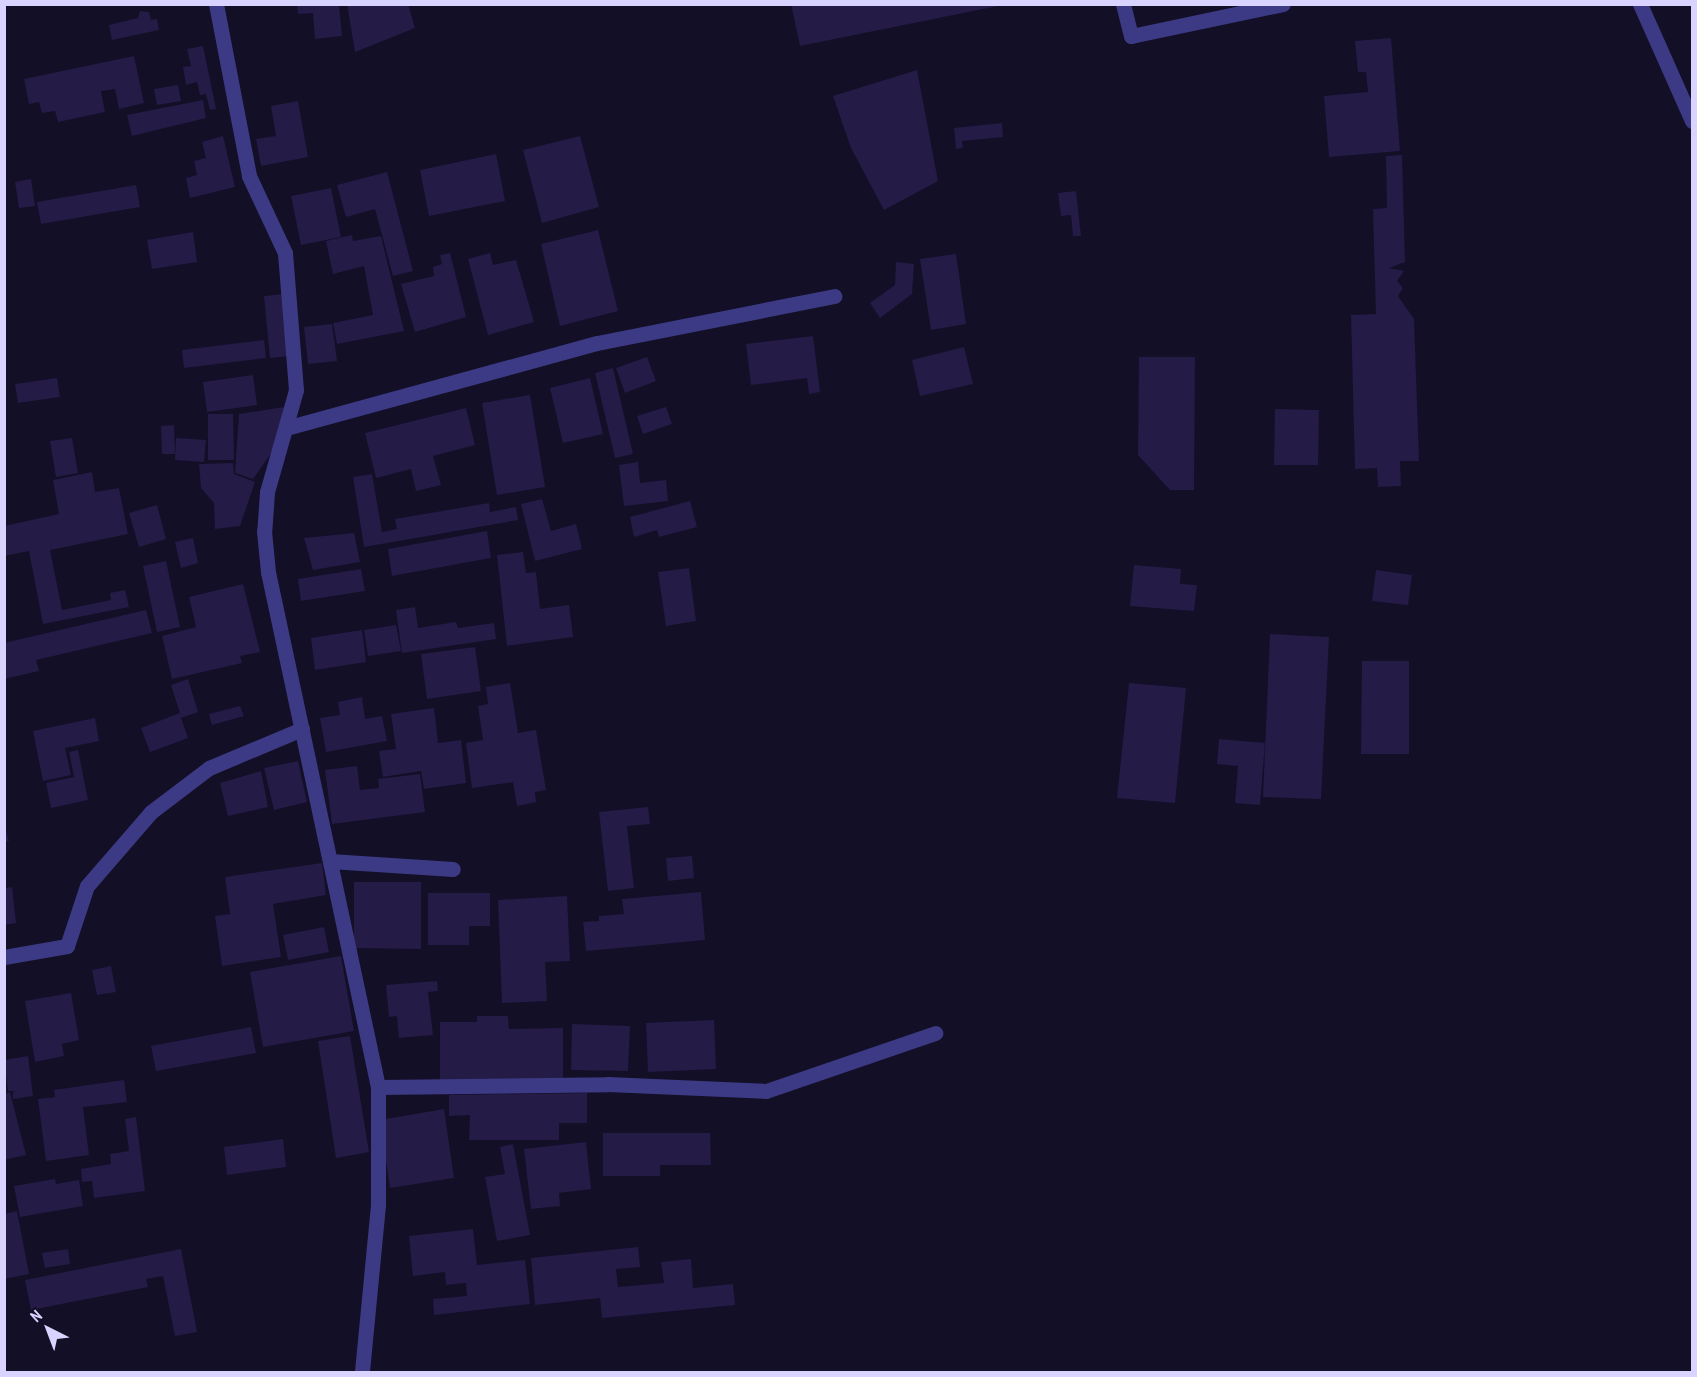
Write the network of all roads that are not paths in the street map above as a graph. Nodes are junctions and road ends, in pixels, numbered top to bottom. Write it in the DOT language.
graph roads {
  1 [pos="216,4"];
  2 [pos="1123,4"];
  3 [pos="1282,4"];
  4 [pos="1640,4"];
  5 [pos="1692,121"];
  6 [pos="834,296"];
  7 [pos="286,428"];
  8 [pos="302,729"];
  9 [pos="330,861"];
  10 [pos="453,869"];
  11 [pos="4,957"];
  12 [pos="935,1033"];
  13 [pos="378,1087"];
  14 [pos="362,1372"];
  1 -- 7 [label="street"];
  2 -- 3 [label="street"];
  4 -- 5 [label="street"];
  6 -- 7 [label="street"];
  7 -- 8 [label="street"];
  8 -- 9 [label="street"];
  8 -- 11 [label="street"];
  9 -- 10 [label="street"];
  9 -- 13 [label="street"];
  12 -- 13 [label="street"];
  13 -- 14 [label="street"];
}
